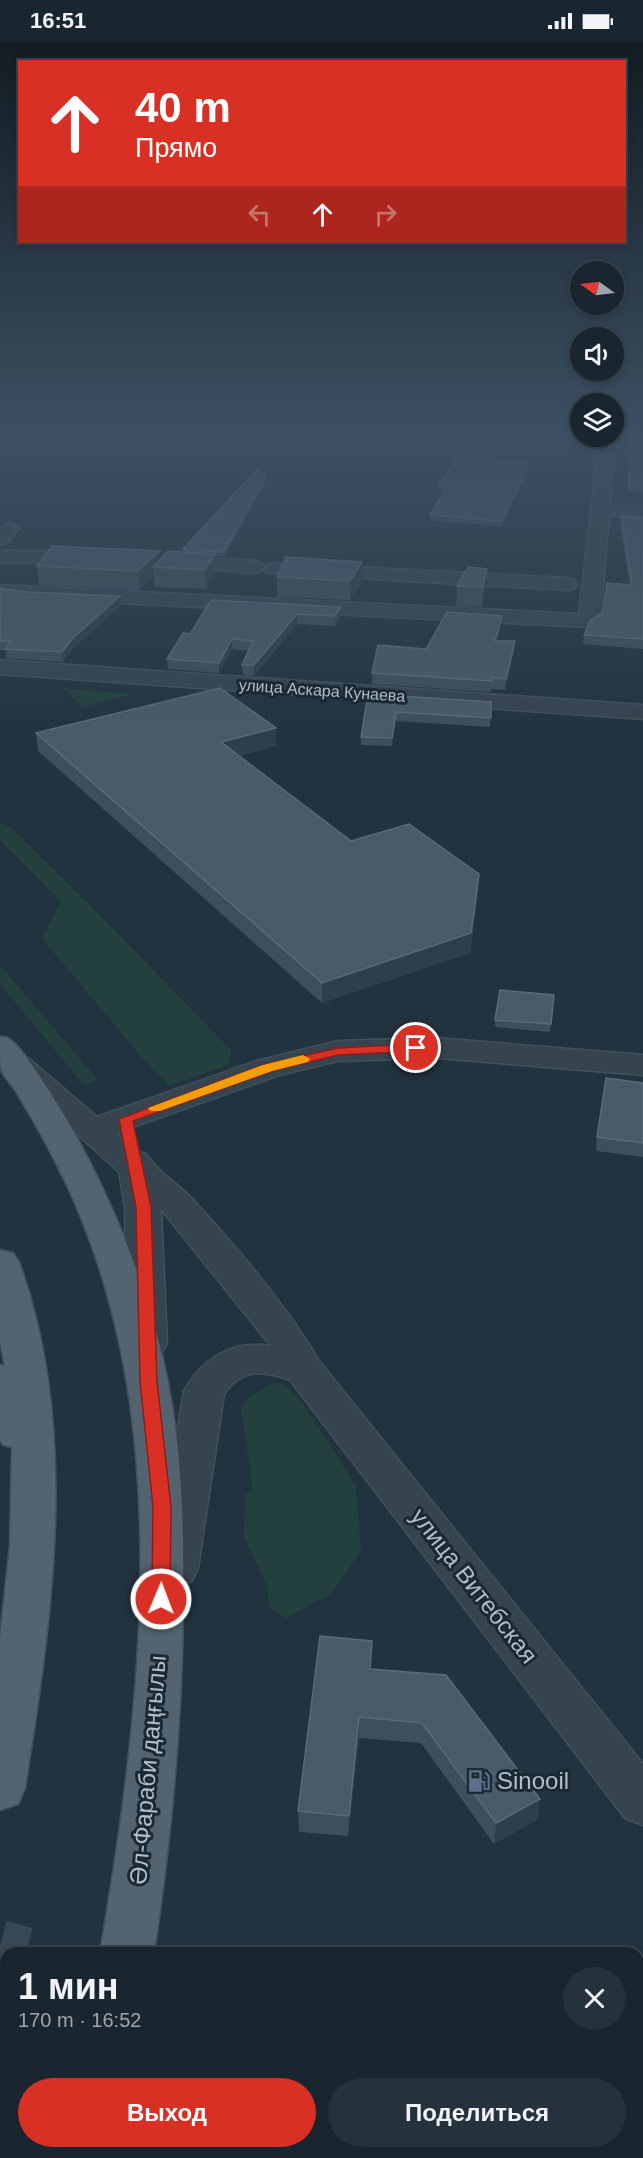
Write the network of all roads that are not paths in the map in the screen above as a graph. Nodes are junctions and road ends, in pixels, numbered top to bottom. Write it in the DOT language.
graph roads {
  1 [pos="598,539"];
  2 [pos="0,557"];
  3 [pos="107,558"];
  4 [pos="152,561"];
  5 [pos="254,567"];
  6 [pos="274,569"];
  7 [pos="507,581"];
  8 [pos="541,583"];
  9 [pos="567,584"];
  10 [pos="0,591"];
  11 [pos="500,616"];
  12 [pos="528,618"];
  13 [pos="0,667"];
  14 [pos="643,712"];
  15 [pos="5,1052"];
  16 [pos="643,1065"];
  17 [pos="110,1125"];
  18 [pos="136,1168"];
  19 [pos="0,1262"];
  20 [pos="304,1370"];
  21 [pos="0,1379"];
  22 [pos="148,1381"];
  23 [pos="34,1517"];
  24 [pos="160,1668"];
  25 [pos="0,1788"];
  26 [pos="643,1802"];
  27 [pos="128,1947"];
  1 -- 12 [label="street"];
  2 -- 3 [label="street"];
  4 -- 5 [label="street"];
  6 -- 7 [label="street"];
  7 -- 8 [label="street"];
  7 -- 11 [label="street"];
  8 -- 9 [label="street"];
  8 -- 12 [label="street"];
  10 -- 11 [label="street"];
  11 -- 12 [label="street"];
  13 -- 14 [label="street, улица Аскара Кунаева"];
  15 -- 17 [label="street"];
  15 -- 22 [label="main road, Әл-Фараби даңғылы"];
  16 -- 17 [label="street"];
  17 -- 18 [label="street"];
  18 -- 20 [label="street, улица Витебская"];
  18 -- 22 [label="street"];
  19 -- 23 [label="main road"];
  20 -- 24 [label="street"];
  20 -- 26 [label="street, улица Витебская"];
  21 -- 23 [label="main road"];
  22 -- 24 [label="main road, Әл-Фараби даңғылы"];
  23 -- 25 [label="main road"];
  24 -- 27 [label="main road, Әл-Фараби даңғылы"];
}
